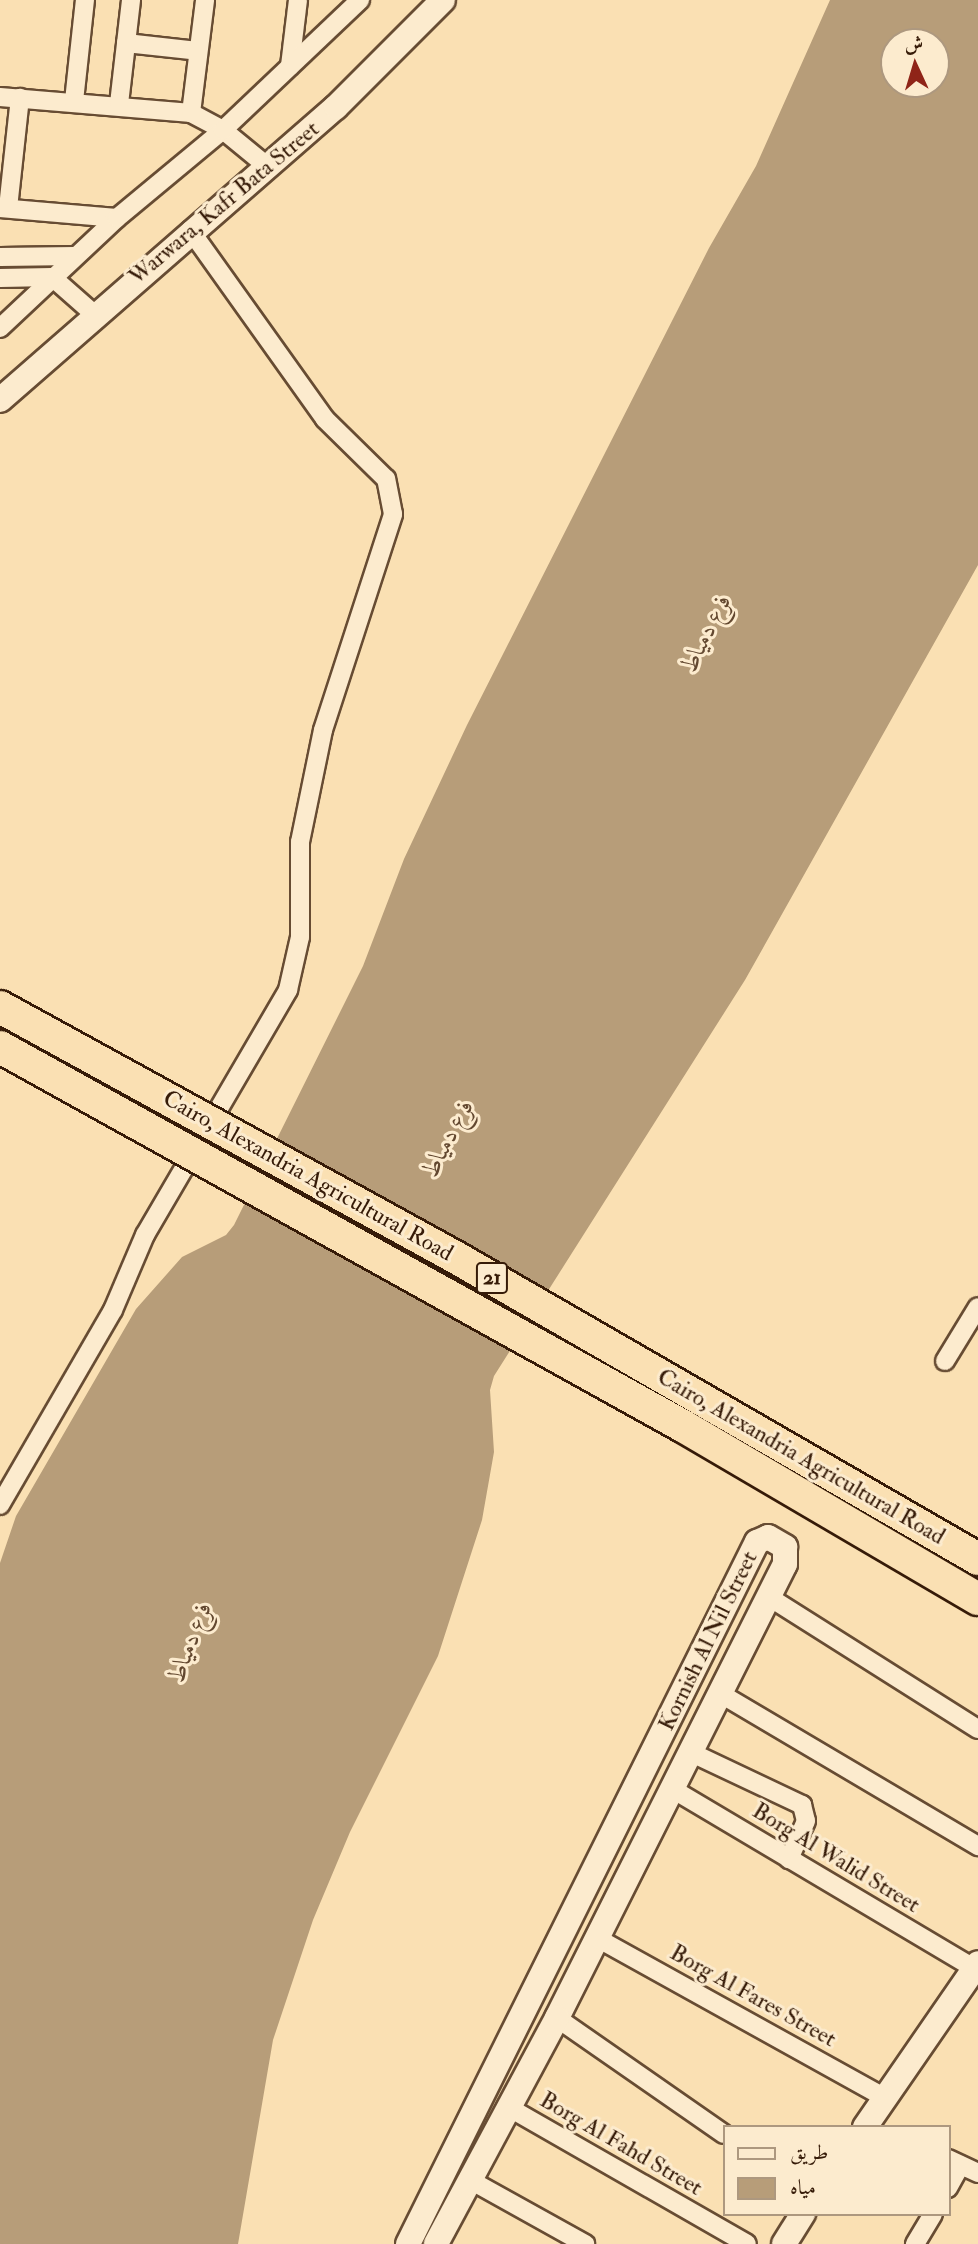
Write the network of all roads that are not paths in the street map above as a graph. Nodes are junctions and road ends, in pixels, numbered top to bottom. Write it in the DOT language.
graph roads {
  1 [pos="85,0"];
  2 [pos="131,0"];
  3 [pos="205,0"];
  4 [pos="298,0"];
  5 [pos="360,0"];
  6 [pos="443,0"];
  7 [pos="126,43"];
  8 [pos="198,51"];
  9 [pos="290,66"];
  10 [pos="0,97"];
  11 [pos="20,98"];
  12 [pos="74,101"];
  13 [pos="119,104"];
  14 [pos="191,113"];
  15 [pos="223,130"];
  16 [pos="6,166"];
  17 [pos="268,167"];
  18 [pos="4,208"];
  19 [pos="117,218"];
  20 [pos="190,230"];
  21 [pos="75,256"];
  22 [pos="0,257"];
  23 [pos="52,277"];
  24 [pos="0,278"];
  25 [pos="94,314"];
  26 [pos="0,328"];
  27 [pos="0,400"];
  28 [pos="0,1007"];
  29 [pos="0,1047"];
  30 [pos="977,1309"];
  31 [pos="945,1361"];
  32 [pos="0,1505"];
  33 [pos="978,1559"];
  34 [pos="769,1597"];
  35 [pos="978,1599"];
  36 [pos="721,1694"];
  37 [pos="978,1729"];
  38 [pos="692,1753"];
  39 [pos="674,1790"];
  40 [pos="978,1846"];
  41 [pos="789,1859"];
  42 [pos="597,1938"];
  43 [pos="976,1966"];
  44 [pos="521,2018"];
  45 [pos="554,2024"];
  46 [pos="884,2097"];
  47 [pos="508,2107"];
  48 [pos="870,2125"];
  49 [pos="722,2133"];
  50 [pos="955,2162"];
  51 [pos="978,2173"];
  52 [pos="470,2180"];
  53 [pos="950,2181"];
  54 [pos="802,2216"];
  55 [pos="932,2216"];
  56 [pos="408,2244"];
  57 [pos="436,2244"];
  58 [pos="584,2244"];
  59 [pos="747,2244"];
  60 [pos="784,2244"];
  61 [pos="915,2244"];
  1 -- 12 [label="street"];
  2 -- 7 [label="street"];
  3 -- 8 [label="street"];
  4 -- 9 [label="street"];
  5 -- 9 [label="street"];
  6 -- 17 [label="main road, Warwara, Kafr Bata Street"];
  7 -- 8 [label="street"];
  7 -- 13 [label="street"];
  8 -- 14 [label="street"];
  9 -- 15 [label="street"];
  10 -- 11 [label="street"];
  11 -- 12 [label="street"];
  11 -- 16 [label="street"];
  12 -- 13 [label="street"];
  13 -- 14 [label="street"];
  14 -- 15 [label="street"];
  15 -- 17 [label="street"];
  15 -- 19 [label="street"];
  16 -- 18 [label="street"];
  17 -- 20 [label="main road, Warwara, Kafr Bata Street"];
  18 -- 19 [label="street"];
  19 -- 21 [label="street"];
  20 -- 25 [label="main road, Warwara, Kafr Bata Street"];
  20 -- 32 [label="street"];
  21 -- 22 [label="street"];
  21 -- 23 [label="street"];
  23 -- 24 [label="street"];
  23 -- 25 [label="street"];
  23 -- 26 [label="street"];
  25 -- 27 [label="main road, Warwara, Kafr Bata Street"];
  28 -- 33 [label="highway, Cairo, Alexandria Agricultural Road / 21, bridge"];
  29 -- 35 [label="highway, Cairo, Alexandria Agricultural Road / 21, bridge"];
  30 -- 31 [label="street"];
  34 -- 36 [label="main road, Kornish Al Nil Street"];
  34 -- 37 [label="street"];
  34 -- 44 [label="main road, Kornish Al Nil Street"];
  36 -- 38 [label="main road, Kornish Al Nil Street"];
  36 -- 40 [label="street"];
  38 -- 39 [label="main road, Kornish Al Nil Street"];
  38 -- 41 [label="street"];
  39 -- 41 [label="street, Borg Al Walid Street"];
  39 -- 42 [label="main road, Kornish Al Nil Street"];
  41 -- 43 [label="street, Borg Al Walid Street"];
  42 -- 45 [label="main road, Kornish Al Nil Street"];
  42 -- 46 [label="street, Borg Al Fares Street"];
  43 -- 46 [label="main road"];
  44 -- 45 [label="main road"];
  44 -- 56 [label="main road, Kornish Al Nil Street"];
  45 -- 47 [label="main road, Kornish Al Nil Street"];
  45 -- 49 [label="street"];
  46 -- 48 [label="main road"];
  47 -- 52 [label="main road, Kornish Al Nil Street"];
  47 -- 59 [label="street, Borg Al Fahd Street"];
  50 -- 51 [label="street"];
  50 -- 53 [label="street"];
  52 -- 57 [label="main road, Kornish Al Nil Street"];
  52 -- 58 [label="street"];
  54 -- 60 [label="main road"];
  55 -- 61 [label="street"];
}
